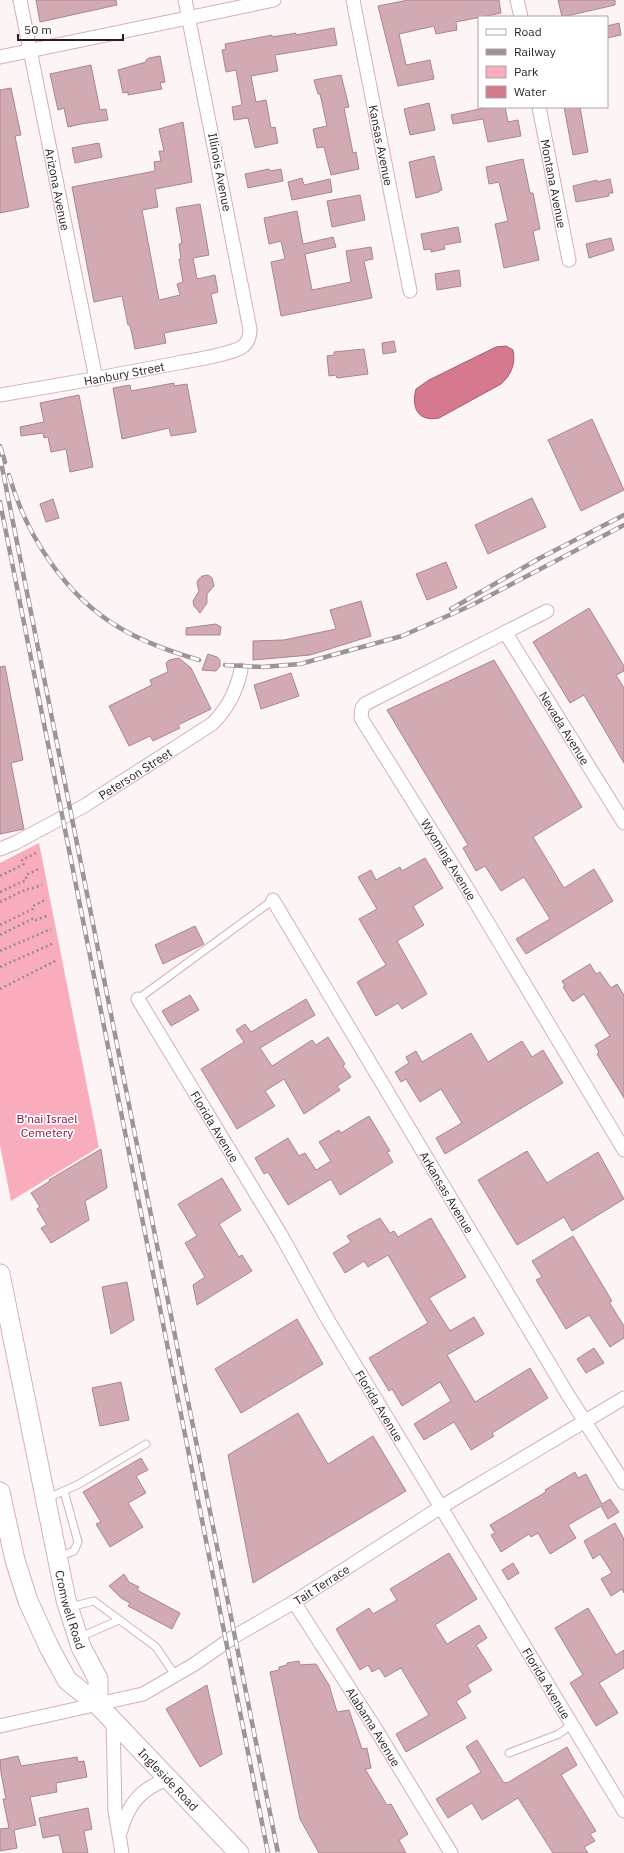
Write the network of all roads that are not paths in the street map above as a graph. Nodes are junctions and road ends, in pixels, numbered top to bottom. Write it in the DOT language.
graph roads {
  1 [pos="20,0"];
  2 [pos="185,0"];
  3 [pos="274,0"];
  4 [pos="353,0"];
  5 [pos="517,0"];
  6 [pos="521,16"];
  7 [pos="189,18"];
  8 [pos="30,52"];
  9 [pos="0,57"];
  10 [pos="539,108"];
  11 [pos="569,260"];
  12 [pos="410,291"];
  13 [pos="246,344"];
  14 [pos="96,379"];
  15 [pos="0,395"];
  16 [pos="547,611"];
  17 [pos="505,632"];
  18 [pos="241,670"];
  19 [pos="624,823"];
  20 [pos="0,848"];
  21 [pos="273,900"];
  22 [pos="138,999"];
  23 [pos="624,1150"];
  24 [pos="0,1276"];
  25 [pos="624,1398"];
  26 [pos="585,1421"];
  27 [pos="146,1444"];
  28 [pos="624,1483"];
  29 [pos="64,1491"];
  30 [pos="0,1492"];
  31 [pos="44,1499"];
  32 [pos="441,1507"];
  33 [pos="56,1557"];
  34 [pos="294,1602"];
  35 [pos="68,1608"];
  36 [pos="119,1620"];
  37 [pos="78,1638"];
  38 [pos="175,1675"];
  39 [pos="98,1705"];
  40 [pos="113,1721"];
  41 [pos="572,1724"];
  42 [pos="0,1726"];
  43 [pos="509,1753"];
  44 [pos="169,1779"];
  45 [pos="624,1811"];
  46 [pos="118,1836"];
  47 [pos="122,1853"];
  48 [pos="239,1853"];
  49 [pos="451,1853"];
  1 -- 8 [label="street, Arizona Avenue"];
  2 -- 7 [label="street, Illinois Avenue"];
  3 -- 7 [label="street"];
  4 -- 12 [label="street, Kansas Avenue"];
  5 -- 6 [label="street"];
  7 -- 8 [label="street"];
  7 -- 13 [label="street, Illinois Avenue"];
  8 -- 9 [label="street"];
  8 -- 14 [label="street, Arizona Avenue"];
  10 -- 11 [label="street, Montana Avenue"];
  13 -- 14 [label="street, Hanbury Street"];
  14 -- 15 [label="street, Hanbury Street"];
  16 -- 17 [label="street, Wyoming Avenue"];
  17 -- 19 [label="street, Nevada Avenue"];
  17 -- 23 [label="street, Wyoming Avenue"];
  18 -- 20 [label="street, Peterson Street"];
  21 -- 22 [label="lane"];
  21 -- 26 [label="street, Arkansas Avenue"];
  22 -- 32 [label="street, Florida Avenue"];
  24 -- 31 [label="street, Cromwell Road"];
  25 -- 26 [label="street, Tait Terrace"];
  26 -- 28 [label="street, Arkansas Avenue"];
  26 -- 32 [label="street, Tait Terrace"];
  27 -- 29 [label="lane"];
  29 -- 31 [label="lane"];
  29 -- 33 [label="lane"];
  30 -- 39 [label="street"];
  31 -- 33 [label="street, Cromwell Road"];
  32 -- 34 [label="street, Tait Terrace"];
  32 -- 41 [label="street, Florida Avenue"];
  33 -- 35 [label="street, Cromwell Road"];
  34 -- 38 [label="street, Tait Terrace"];
  34 -- 49 [label="street, Alabama Avenue"];
  35 -- 36 [label="lane"];
  35 -- 37 [label="street, Cromwell Road"];
  36 -- 37 [label="lane"];
  36 -- 38 [label="lane"];
  37 -- 39 [label="street, Cromwell Road"];
  38 -- 39 [label="street, Tait Terrace"];
  39 -- 40 [label="street, Ingleside Road"];
  39 -- 42 [label="street, Tait Terrace"];
  40 -- 44 [label="street, Ingleside Road"];
  40 -- 46 [label="street"];
  41 -- 43 [label="lane"];
  41 -- 45 [label="street, Florida Avenue"];
  44 -- 46 [label="street"];
  44 -- 48 [label="street, Ingleside Road"];
  46 -- 47 [label="street"];
}
